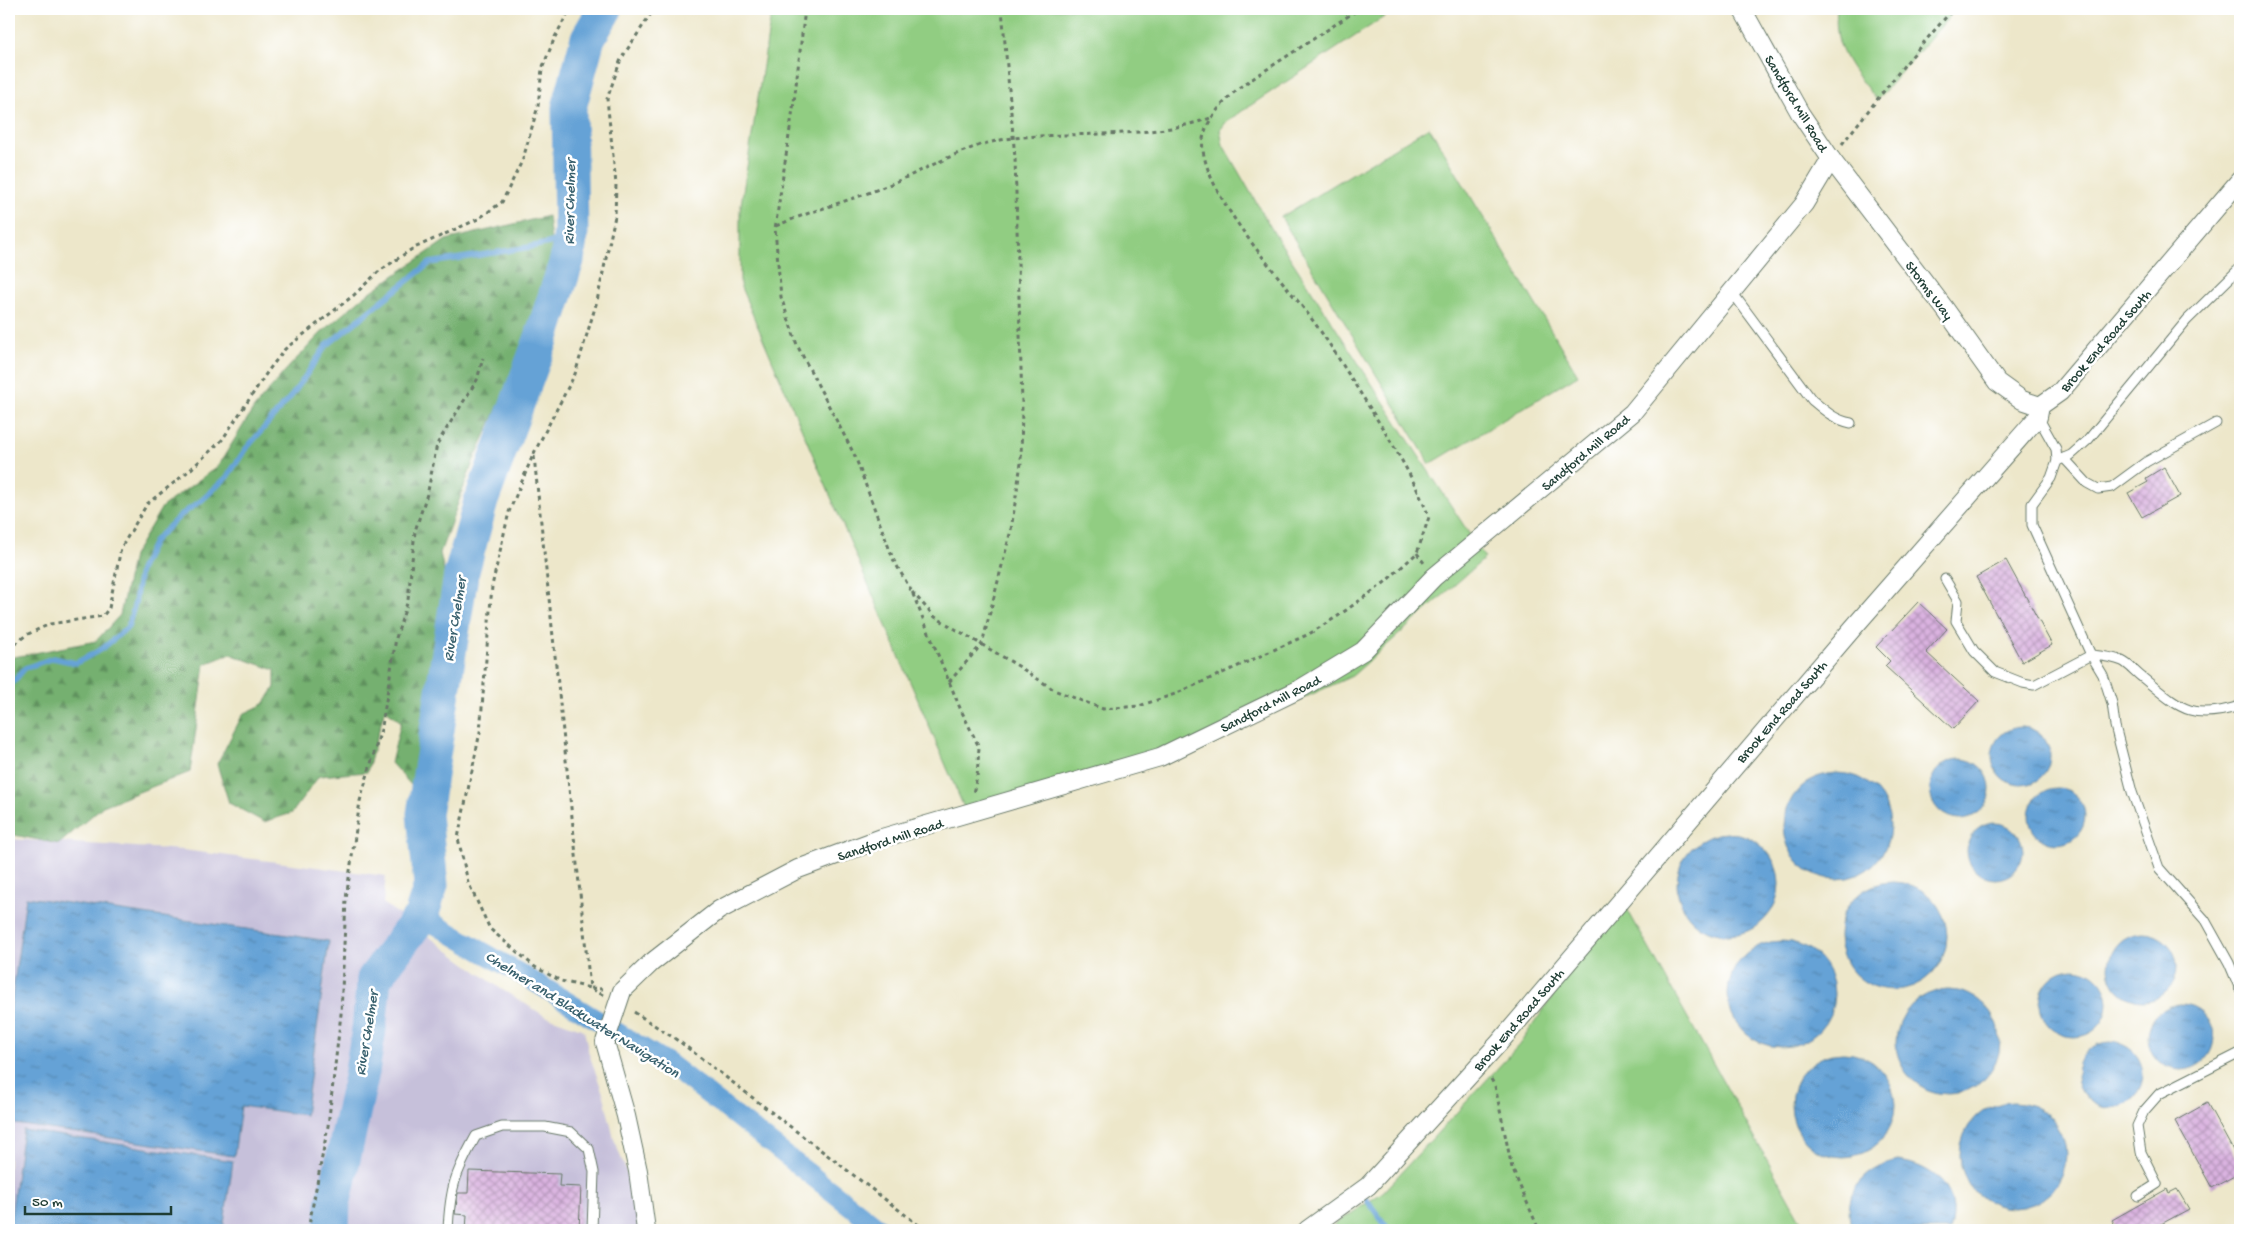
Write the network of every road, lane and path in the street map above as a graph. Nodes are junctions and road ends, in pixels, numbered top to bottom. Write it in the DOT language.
graph roads {
  1 [pos="570,9"];
  2 [pos="654,9"];
  3 [pos="805,9"];
  4 [pos="1002,9"];
  5 [pos="1359,9"];
  6 [pos="1742,9"];
  7 [pos="1952,9"];
  8 [pos="1214,117"];
  9 [pos="1013,138"];
  10 [pos="1831,159"];
  11 [pos="2240,180"];
  12 [pos="775,227"];
  13 [pos="2240,268"];
  14 [pos="1732,292"];
  15 [pos="484,358"];
  16 [pos="2039,412"];
  17 [pos="1851,423"];
  18 [pos="2216,423"];
  19 [pos="533,455"];
  20 [pos="2061,460"];
  21 [pos="1945,579"];
  22 [pos="912,592"];
  23 [pos="982,644"];
  24 [pos="9,649"];
  25 [pos="2091,655"];
  26 [pos="949,682"];
  27 [pos="2240,706"];
  28 [pos="967,815"];
  29 [pos="590,988"];
  30 [pos="2240,989"];
  31 [pos="614,994"];
  32 [pos="632,1011"];
  33 [pos="2240,1053"];
  34 [pos="1482,1061"];
  35 [pos="2138,1196"];
  36 [pos="308,1230"];
  37 [pos="448,1230"];
  38 [pos="592,1230"];
  39 [pos="646,1230"];
  40 [pos="925,1230"];
  41 [pos="1307,1230"];
  42 [pos="1539,1230"];
  1 -- 24 [label="path"];
  2 -- 19 [label="path"];
  3 -- 12 [label="path"];
  4 -- 9 [label="path"];
  5 -- 8 [label="path"];
  6 -- 10 [label="street, Sandford Mill Road"];
  7 -- 10 [label="path"];
  8 -- 9 [label="path"];
  8 -- 23 [label="path"];
  9 -- 12 [label="path"];
  9 -- 23 [label="path"];
  10 -- 14 [label="street, Sandford Mill Road"];
  10 -- 16 [label="street, Storms Way"];
  11 -- 16 [label="street, Brook End Road South"];
  12 -- 22 [label="path"];
  13 -- 20 [label="lane"];
  14 -- 17 [label="lane"];
  14 -- 28 [label="street, Sandford Mill Road"];
  15 -- 36 [label="path"];
  16 -- 20 [label="lane"];
  16 -- 34 [label="street, Brook End Road South"];
  18 -- 20 [label="lane"];
  19 -- 29 [label="path"];
  19 -- 29 [label="path"];
  20 -- 25 [label="lane"];
  21 -- 25 [label="lane"];
  22 -- 23 [label="path"];
  22 -- 26 [label="path"];
  23 -- 26 [label="path"];
  25 -- 27 [label="lane"];
  25 -- 30 [label="lane"];
  26 -- 28 [label="path"];
  28 -- 31 [label="street, Sandford Mill Road"];
  29 -- 31 [label="path"];
  31 -- 39 [label="street, Sandford Mill Road, bridge"];
  32 -- 40 [label="path"];
  33 -- 35 [label="lane"];
  34 -- 41 [label="street, Brook End Road South"];
  34 -- 42 [label="path"];
  37 -- 38 [label="lane"];
}
